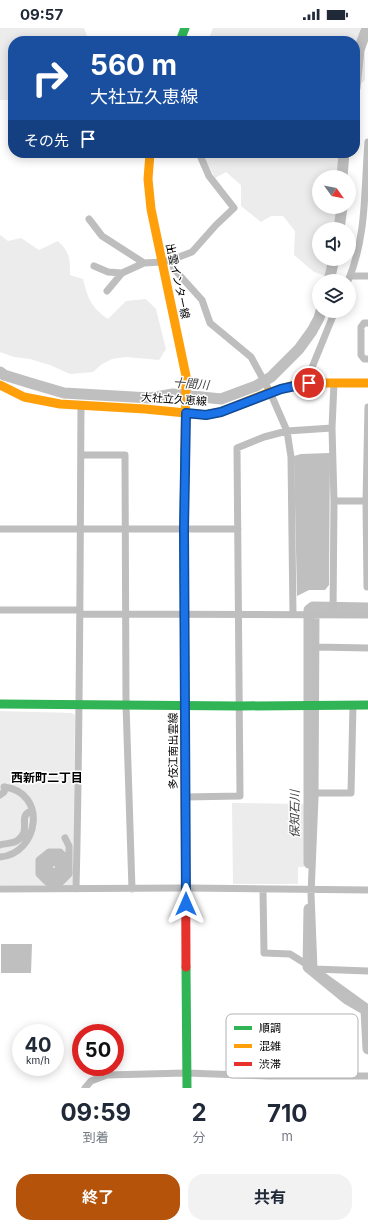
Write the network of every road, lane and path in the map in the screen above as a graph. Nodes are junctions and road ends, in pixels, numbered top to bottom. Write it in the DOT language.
graph roads {
  1 [pos="368,142"];
  2 [pos="150,158"];
  3 [pos="201,158"];
  4 [pos="89,219"];
  5 [pos="172,260"];
  6 [pos="162,262"];
  7 [pos="144,263"];
  8 [pos="94,266"];
  9 [pos="122,273"];
  10 [pos="351,274"];
  11 [pos="368,276"];
  12 [pos="356,278"];
  13 [pos="107,291"];
  14 [pos="333,318"];
  15 [pos="368,323"];
  16 [pos="368,359"];
  17 [pos="309,383"];
  18 [pos="334,383"];
  19 [pos="368,383"];
  20 [pos="0,385"];
  21 [pos="270,392"];
  22 [pos="82,405"];
  23 [pos="368,407"];
  24 [pos="186,413"];
  25 [pos="332,428"];
  26 [pos="287,431"];
  27 [pos="81,455"];
  28 [pos="334,501"];
  29 [pos="367,501"];
  30 [pos="0,528"];
  31 [pos="184,529"];
  32 [pos="80,530"];
  33 [pos="125,530"];
  34 [pos="238,530"];
  35 [pos="368,587"];
  36 [pos="0,610"];
  37 [pos="80,612"];
  38 [pos="126,614"];
  39 [pos="184,614"];
  40 [pos="293,614"];
  41 [pos="239,615"];
  42 [pos="316,615"];
  43 [pos="333,615"];
  44 [pos="368,615"];
  45 [pos="316,647"];
  46 [pos="368,648"];
  47 [pos="0,704"];
  48 [pos="79,704"];
  49 [pos="126,704"];
  50 [pos="184,705"];
  51 [pos="316,705"];
  52 [pos="353,705"];
  53 [pos="368,705"];
  54 [pos="239,706"];
  55 [pos="315,793"];
  56 [pos="0,795"];
  57 [pos="185,797"];
  58 [pos="31,811"];
  59 [pos="65,838"];
  60 [pos="0,845"];
  61 [pos="40,852"];
  62 [pos="0,857"];
  63 [pos="53,866"];
  64 [pos="69,867"];
  65 [pos="186,888"];
  66 [pos="0,889"];
  67 [pos="76,889"];
  68 [pos="132,889"];
  69 [pos="263,890"];
  70 [pos="312,890"];
  71 [pos="368,890"];
  72 [pos="314,969"];
  73 [pos="368,971"];
  74 [pos="368,1008"];
  75 [pos="186,1073"];
  76 [pos="226,1074"];
  77 [pos="85,1088"];
  78 [pos="187,1088"];
  1 -- 10 [label="street"];
  2 -- 6 [label="main road, 出雲インター線"];
  3 -- 5 [label="street"];
  4 -- 7 [label="street"];
  5 -- 6 [label="street"];
  5 -- 21 [label="street"];
  6 -- 7 [label="street"];
  6 -- 24 [label="main road, 出雲インター線"];
  7 -- 9 [label="street"];
  8 -- 9 [label="street"];
  9 -- 13 [label="street"];
  11 -- 12 [label="street"];
  14 -- 17 [label="street"];
  15 -- 16 [label="street"];
  17 -- 18 [label="main road, 大社立久恵線"];
  17 -- 21 [label="main road, 大社立久恵線"];
  18 -- 19 [label="main road, 大社立久恵線"];
  18 -- 25 [label="street"];
  20 -- 22 [label="main road, 大社立久恵線"];
  21 -- 24 [label="main road, 大社立久恵線"];
  21 -- 26 [label="street"];
  22 -- 24 [label="main road, 大社立久恵線"];
  22 -- 27 [label="street"];
  23 -- 29 [label="street"];
  24 -- 31 [label="main road, 多伎江南出雲線"];
  25 -- 26 [label="street"];
  25 -- 28 [label="street"];
  26 -- 34 [label="street"];
  26 -- 40 [label="street"];
  27 -- 32 [label="street"];
  27 -- 33 [label="street"];
  28 -- 29 [label="street"];
  28 -- 43 [label="street"];
  29 -- 35 [label="street"];
  30 -- 32 [label="street"];
  31 -- 33 [label="street"];
  31 -- 34 [label="street"];
  31 -- 39 [label="main road, 多伎江南出雲線"];
  32 -- 33 [label="street"];
  32 -- 37 [label="street"];
  33 -- 38 [label="street"];
  34 -- 41 [label="street"];
  36 -- 37 [label="street"];
  37 -- 38 [label="street"];
  37 -- 48 [label="street"];
  38 -- 39 [label="street"];
  38 -- 49 [label="street"];
  39 -- 41 [label="street"];
  39 -- 50 [label="main road, 多伎江南出雲線"];
  40 -- 41 [label="street"];
  40 -- 42 [label="street"];
  41 -- 54 [label="street"];
  42 -- 43 [label="street"];
  42 -- 45 [label="street"];
  43 -- 44 [label="street"];
  45 -- 46 [label="street"];
  45 -- 51 [label="street"];
  47 -- 48 [label="main road"];
  48 -- 49 [label="main road"];
  48 -- 67 [label="street"];
  49 -- 50 [label="main road"];
  49 -- 68 [label="street"];
  50 -- 54 [label="main road"];
  50 -- 57 [label="main road, 多伎江南出雲線"];
  51 -- 52 [label="main road"];
  51 -- 54 [label="main road"];
  51 -- 55 [label="street"];
  52 -- 53 [label="main road"];
  52 -- 55 [label="street"];
  54 -- 57 [label="street"];
  55 -- 70 [label="street"];
  56 -- 62 [label="street"];
  57 -- 65 [label="main road, 多伎江南出雲線"];
  58 -- 60 [label="street"];
  59 -- 63 [label="street"];
  61 -- 63 [label="street"];
  63 -- 64 [label="street"];
  63 -- 64 [label="street"];
  63 -- 64 [label="street"];
  65 -- 68 [label="street"];
  65 -- 69 [label="street"];
  65 -- 75 [label="main road, 多伎江南出雲線"];
  66 -- 67 [label="street"];
  67 -- 68 [label="street"];
  69 -- 70 [label="street"];
  69 -- 72 [label="street"];
  70 -- 71 [label="street"];
  70 -- 72 [label="street"];
  72 -- 73 [label="street"];
  72 -- 74 [label="street"];
  75 -- 76 [label="street"];
  75 -- 77 [label="street"];
  75 -- 78 [label="main road, 多伎江南出雲線"];
}
